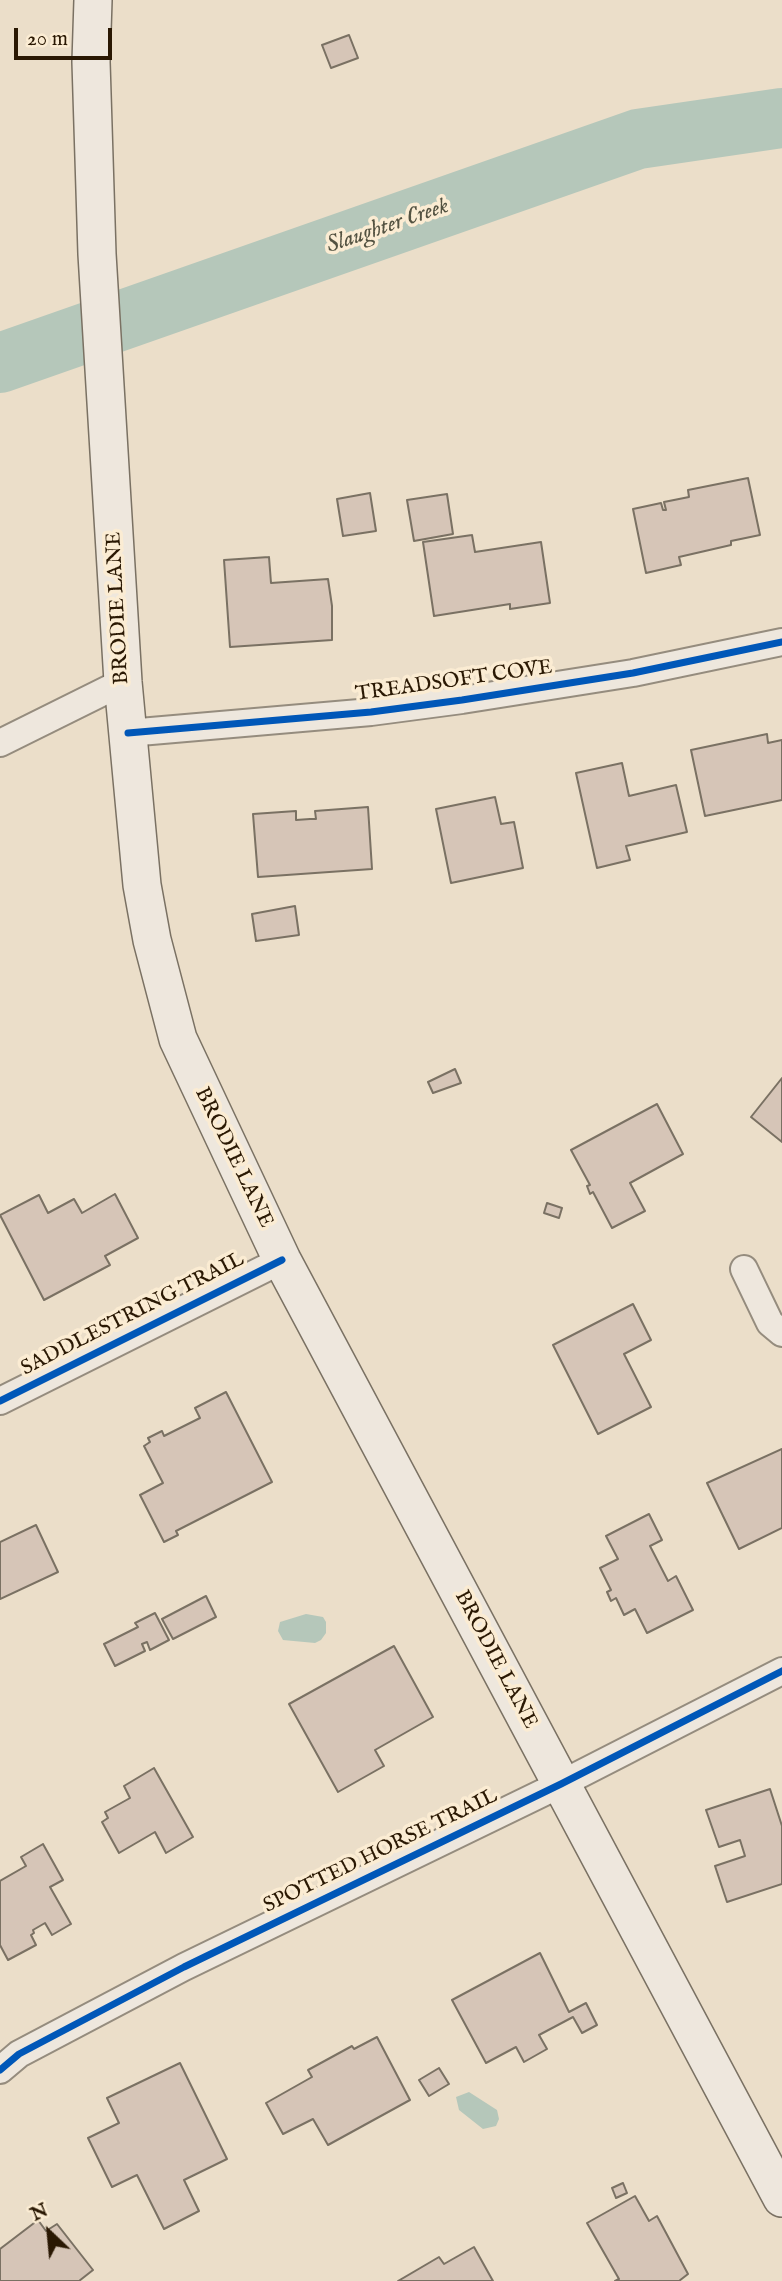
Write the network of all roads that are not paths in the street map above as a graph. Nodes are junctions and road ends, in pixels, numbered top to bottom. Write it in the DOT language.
graph roads {
  1 [pos="93,0"];
  2 [pos="782,642"];
  3 [pos="123,682"];
  4 [pos="128,733"];
  5 [pos="0,743"];
  6 [pos="282,1260"];
  7 [pos="744,1269"];
  8 [pos="782,1333"];
  9 [pos="0,1401"];
  10 [pos="782,1671"];
  11 [pos="561,1784"];
  12 [pos="0,2070"];
  13 [pos="782,2198"];
  1 -- 3 [label="main road, BRODIE LANE"];
  2 -- 4 [label="street, TREADSOFT COVE"];
  3 -- 4 [label="main road, BRODIE LANE"];
  3 -- 5 [label="street"];
  4 -- 6 [label="main road, BRODIE LANE"];
  6 -- 9 [label="street, SADDLESTRING TRAIL"];
  6 -- 11 [label="main road, BRODIE LANE"];
  7 -- 8 [label="street"];
  10 -- 11 [label="street, SPOTTED HORSE TRAIL"];
  11 -- 12 [label="street, SPOTTED HORSE TRAIL"];
  11 -- 13 [label="main road, BRODIE LANE"];
}
